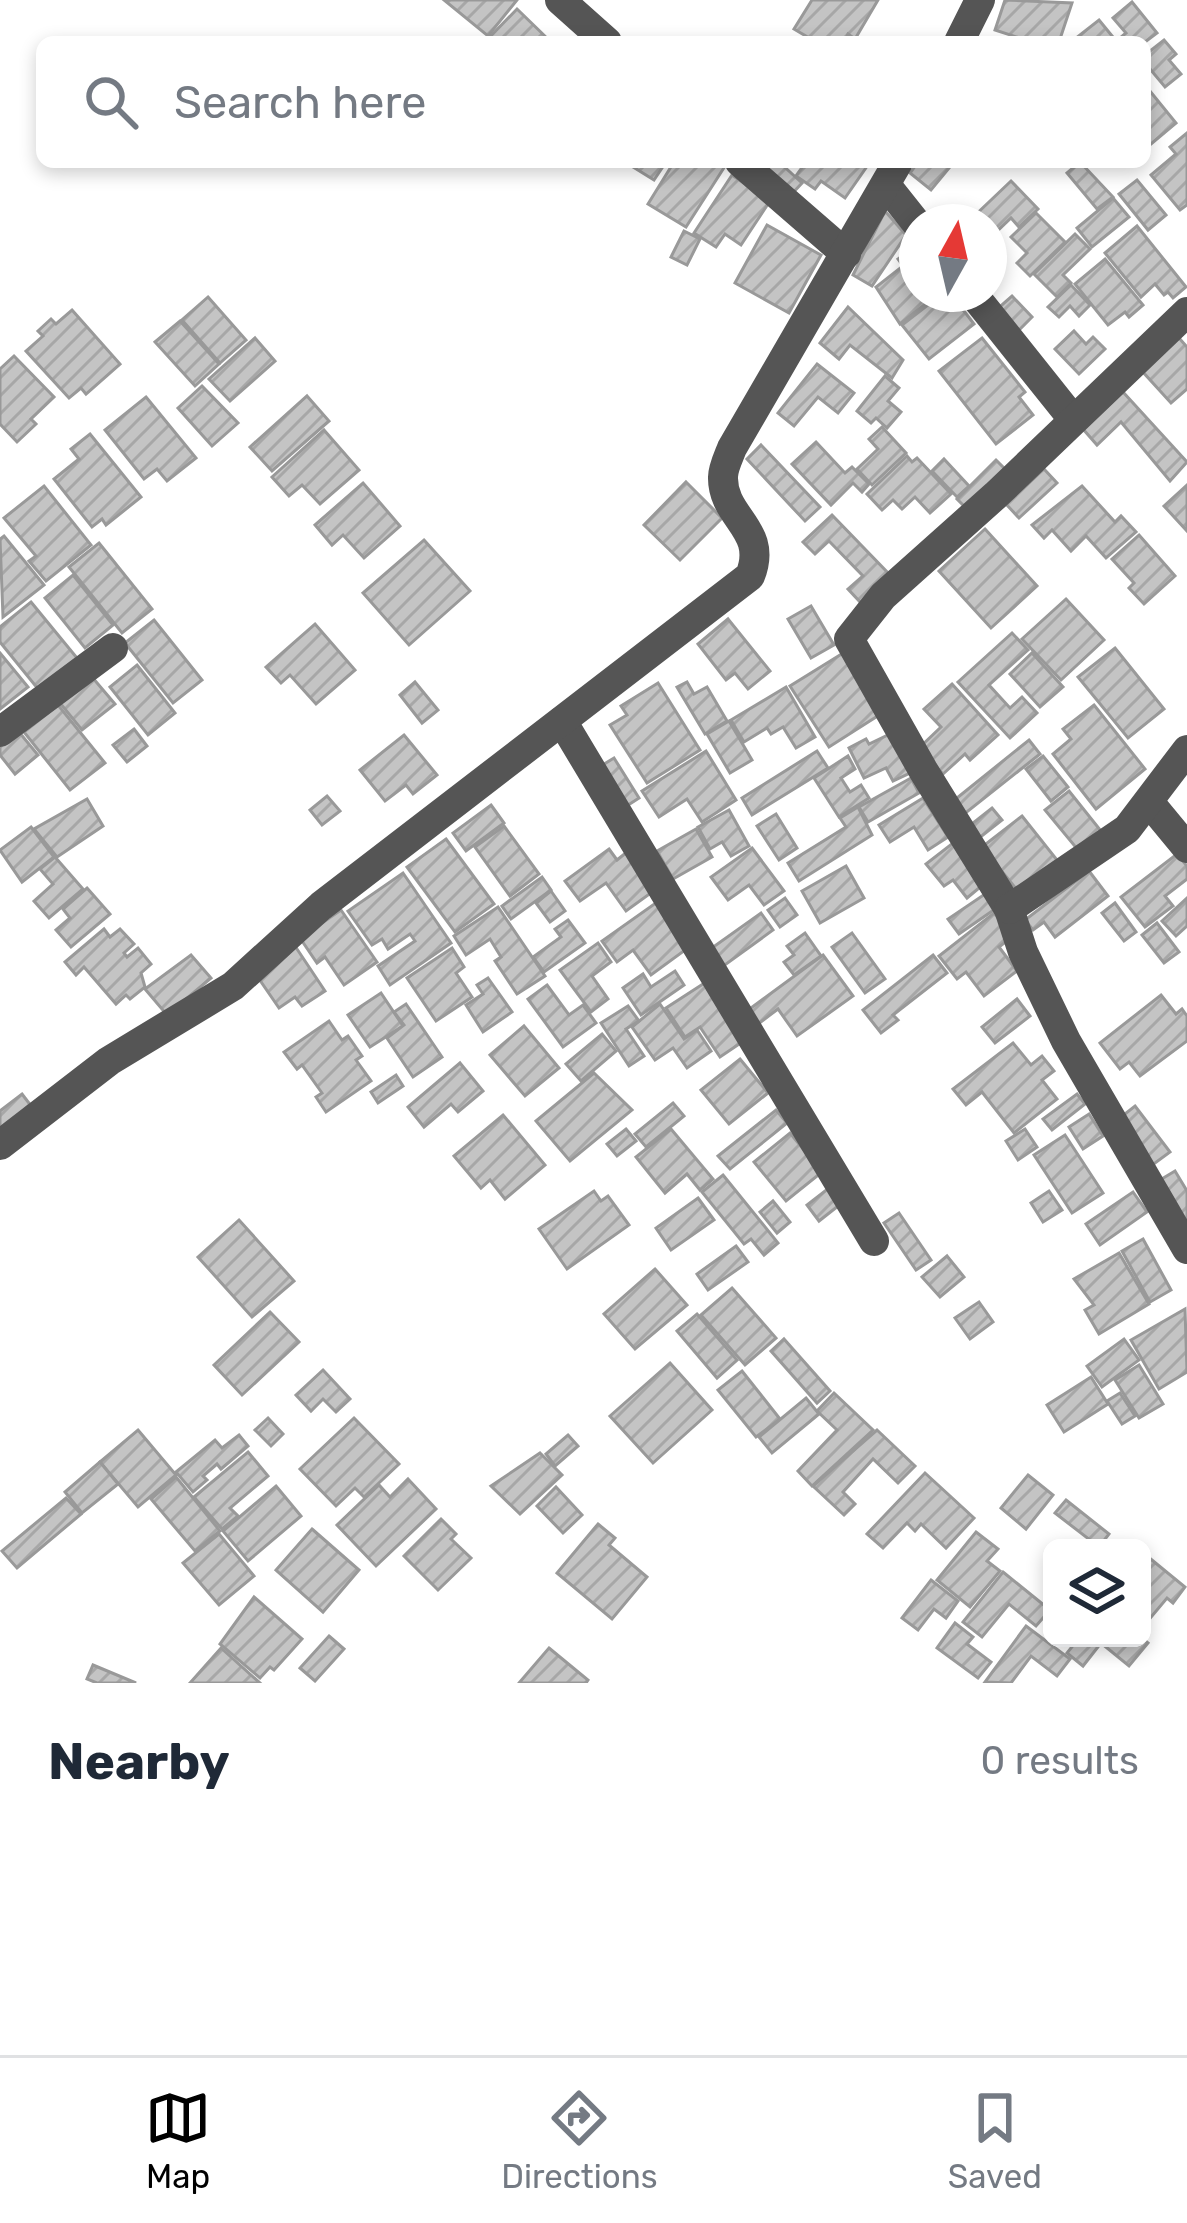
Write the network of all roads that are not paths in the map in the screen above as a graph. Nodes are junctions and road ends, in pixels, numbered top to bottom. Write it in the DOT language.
graph roads {
  1 [pos="560,0"];
  2 [pos="980,0"];
  3 [pos="600,36"];
  4 [pos="961,36"];
  5 [pos="747,168"];
  6 [pos="892,173"];
  7 [pos="907,204"];
  8 [pos="846,254"];
  9 [pos="988,312"];
  10 [pos="1187,312"];
  11 [pos="1072,418"];
  12 [pos="113,648"];
  13 [pos="562,721"];
  14 [pos="0,733"];
  15 [pos="1187,750"];
  16 [pos="1149,802"];
  17 [pos="1187,848"];
  18 [pos="1009,909"];
  19 [pos="0,1145"];
  20 [pos="874,1240"];
  21 [pos="1187,1249"];
  1 -- 3 [label="street"];
  2 -- 4 [label="street"];
  5 -- 8 [label="street"];
  6 -- 7 [label="street"];
  6 -- 8 [label="street"];
  8 -- 13 [label="street"];
  9 -- 11 [label="street"];
  10 -- 11 [label="street"];
  11 -- 18 [label="street"];
  12 -- 14 [label="street"];
  13 -- 19 [label="street"];
  13 -- 20 [label="street"];
  15 -- 16 [label="street"];
  16 -- 17 [label="street"];
  16 -- 18 [label="street"];
  18 -- 21 [label="street"];
}
